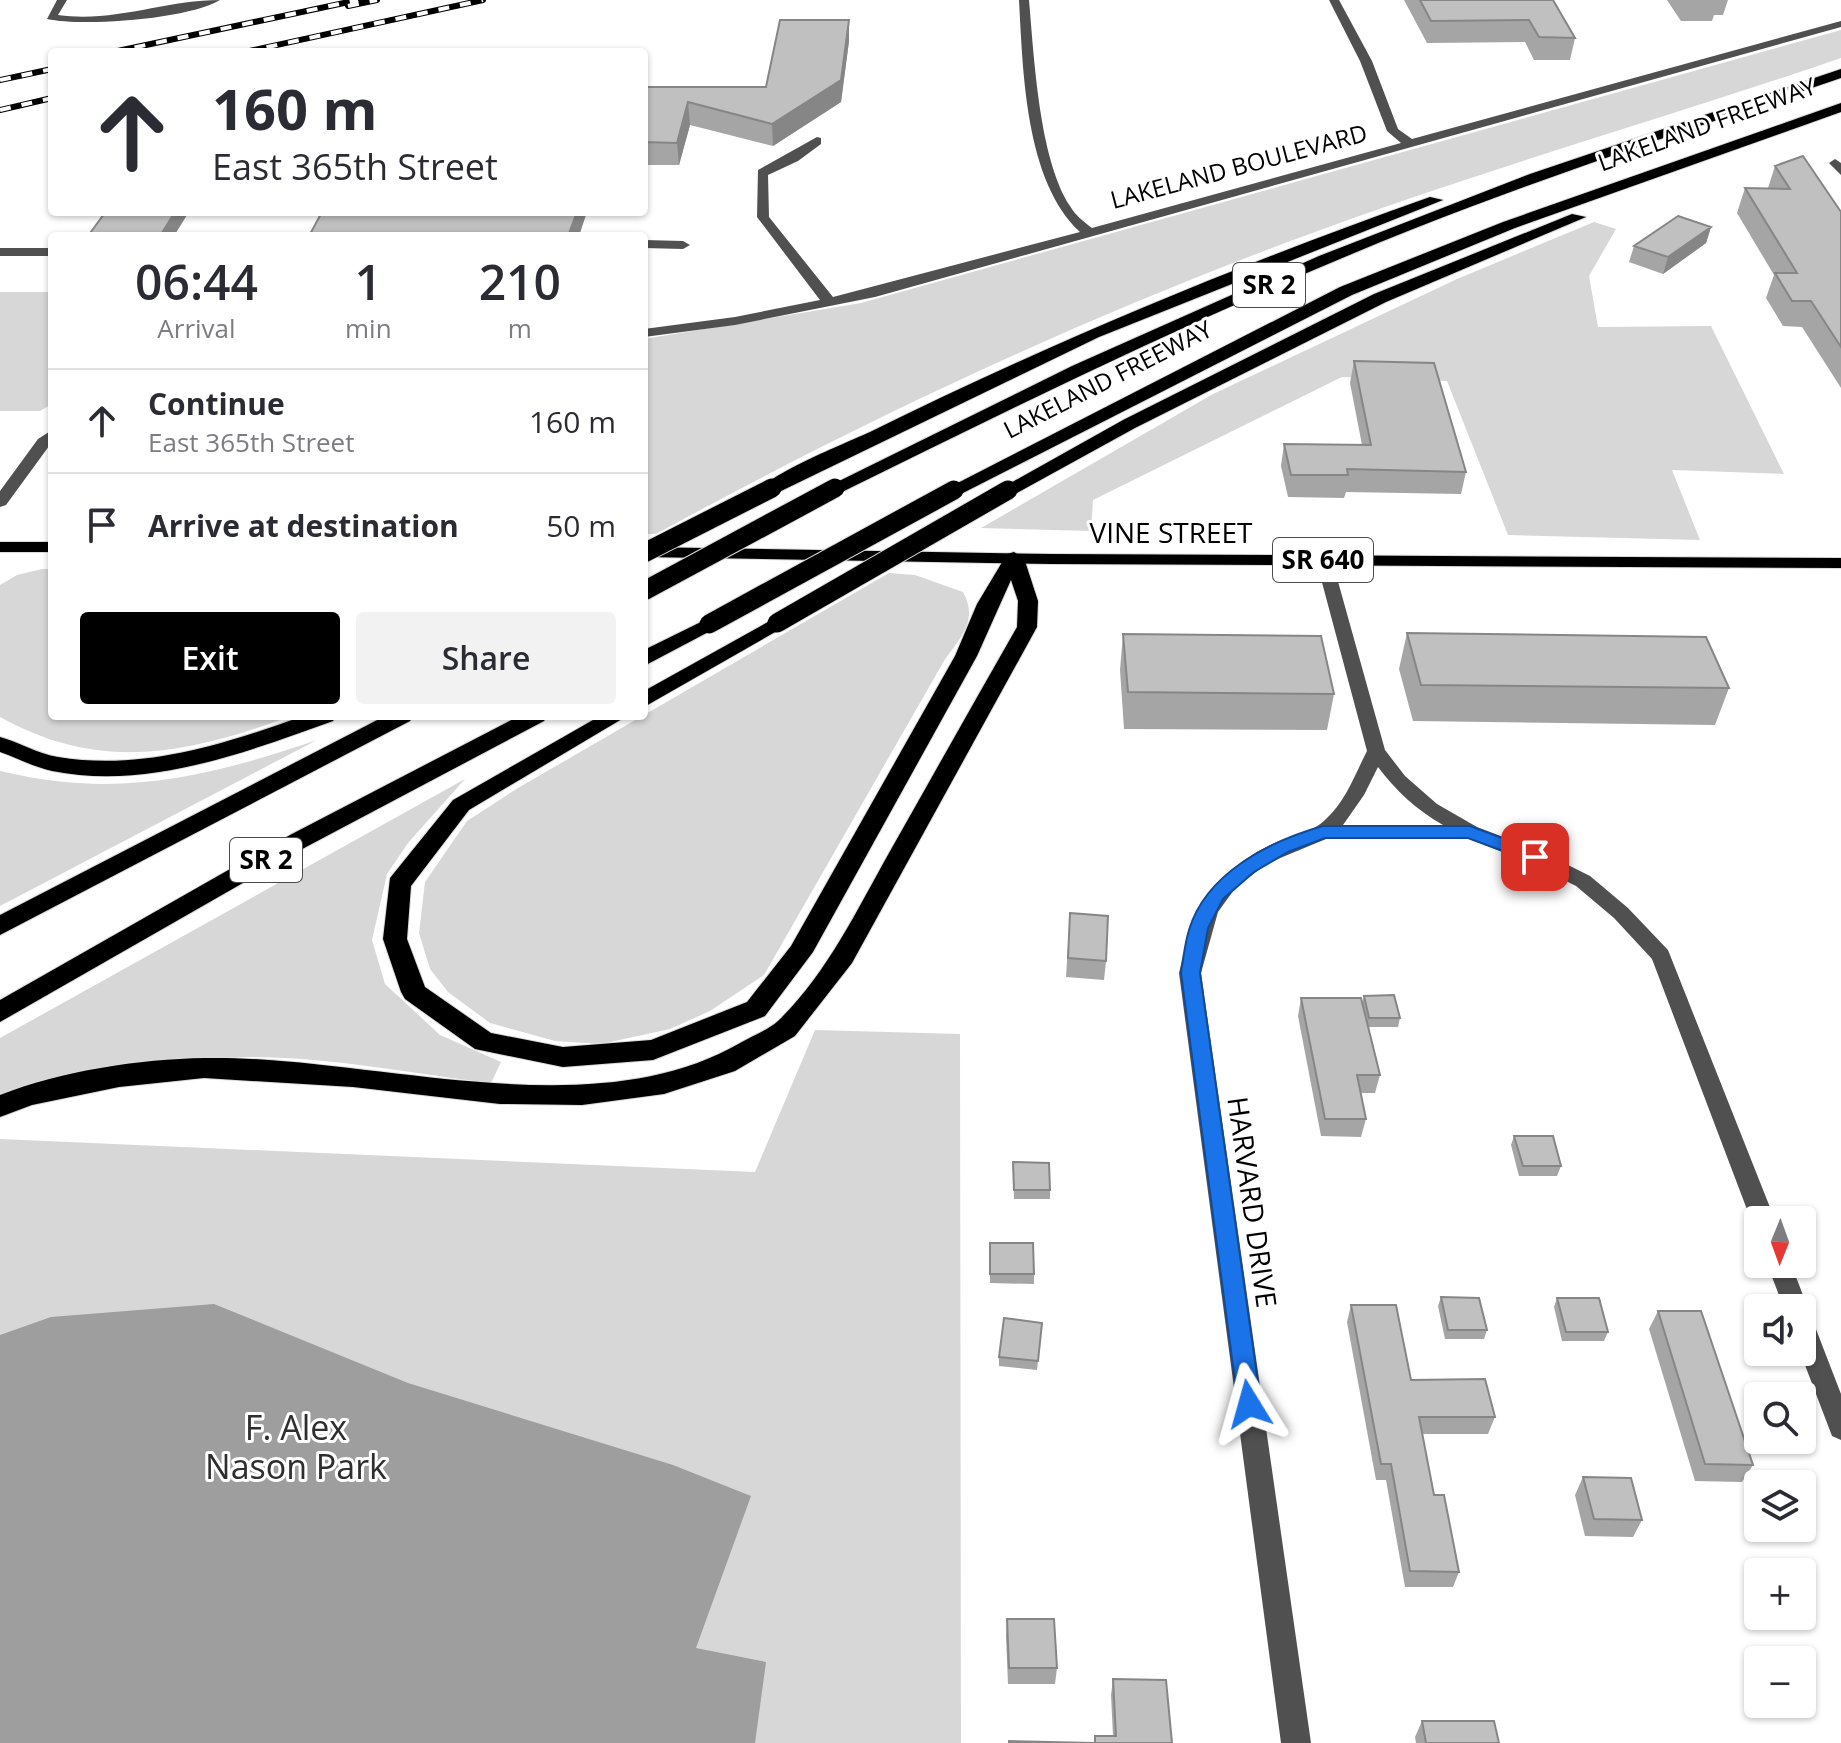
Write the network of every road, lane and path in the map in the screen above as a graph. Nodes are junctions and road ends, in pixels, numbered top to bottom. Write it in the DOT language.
graph roads {
  1 [pos="62,0"];
  2 [pos="215,0"];
  3 [pos="1024,0"];
  4 [pos="1334,0"];
  5 [pos="1841,24"];
  6 [pos="1841,73"];
  7 [pos="1841,107"];
  8 [pos="1717,116"];
  9 [pos="817,141"];
  10 [pos="1411,144"];
  11 [pos="1676,167"];
  12 [pos="1089,233"];
  13 [pos="648,244"];
  14 [pos="683,245"];
  15 [pos="0,252"];
  16 [pos="48,252"];
  17 [pos="829,302"];
  18 [pos="648,332"];
  19 [pos="48,438"];
  20 [pos="0,502"];
  21 [pos="0,547"];
  22 [pos="48,547"];
  23 [pos="648,551"];
  24 [pos="648,553"];
  25 [pos="1014,558"];
  26 [pos="1324,560"];
  27 [pos="1841,563"];
  28 [pos="648,589"];
  29 [pos="648,657"];
  30 [pos="648,698"];
  31 [pos="314,720"];
  32 [pos="394,720"];
  33 [pos="528,720"];
  34 [pos="609,720"];
  35 [pos="0,744"];
  36 [pos="1376,751"];
  37 [pos="1323,832"];
  38 [pos="1470,832"];
  39 [pos="0,926"];
  40 [pos="0,1012"];
  41 [pos="0,1106"];
  42 [pos="1758,1206"];
  43 [pos="1816,1361"];
  44 [pos="1841,1428"];
  45 [pos="1296,1743"];
  1 -- 2 [label="street"];
  3 -- 12 [label="street"];
  4 -- 10 [label="street"];
  5 -- 10 [label="street, LAKELAND BOULEVARD"];
  6 -- 8 [label="highway, LAKELAND FREEWAY / SR 2"];
  7 -- 11 [label="highway, LAKELAND FREEWAY / SR 2"];
  8 -- 23 [label="highway, bridge"];
  8 -- 28 [label="highway, LAKELAND FREEWAY / SR 2, bridge"];
  9 -- 17 [label="street"];
  10 -- 12 [label="street, LAKELAND BOULEVARD"];
  11 -- 29 [label="highway, LAKELAND FREEWAY / SR 2, bridge"];
  11 -- 30 [label="highway, bridge"];
  12 -- 17 [label="street, LAKELAND BOULEVARD"];
  13 -- 14 [label="street"];
  15 -- 16 [label="street"];
  17 -- 18 [label="street, LAKELAND BOULEVARD"];
  19 -- 20 [label="street"];
  21 -- 22 [label="main road"];
  24 -- 25 [label="main road, VINE STREET / SR 640"];
  25 -- 26 [label="main road, VINE STREET / SR 640"];
  25 -- 34 [label="highway"];
  25 -- 41 [label="highway"];
  26 -- 27 [label="main road, VINE STREET / SR 640"];
  26 -- 36 [label="street"];
  31 -- 35 [label="highway"];
  32 -- 39 [label="highway, SR 2"];
  33 -- 40 [label="highway, SR 2"];
  36 -- 37 [label="street, HARVARD DRIVE"];
  36 -- 38 [label="street"];
  37 -- 38 [label="street"];
  37 -- 45 [label="street, HARVARD DRIVE"];
  38 -- 42 [label="street"];
  43 -- 44 [label="street"];
}
